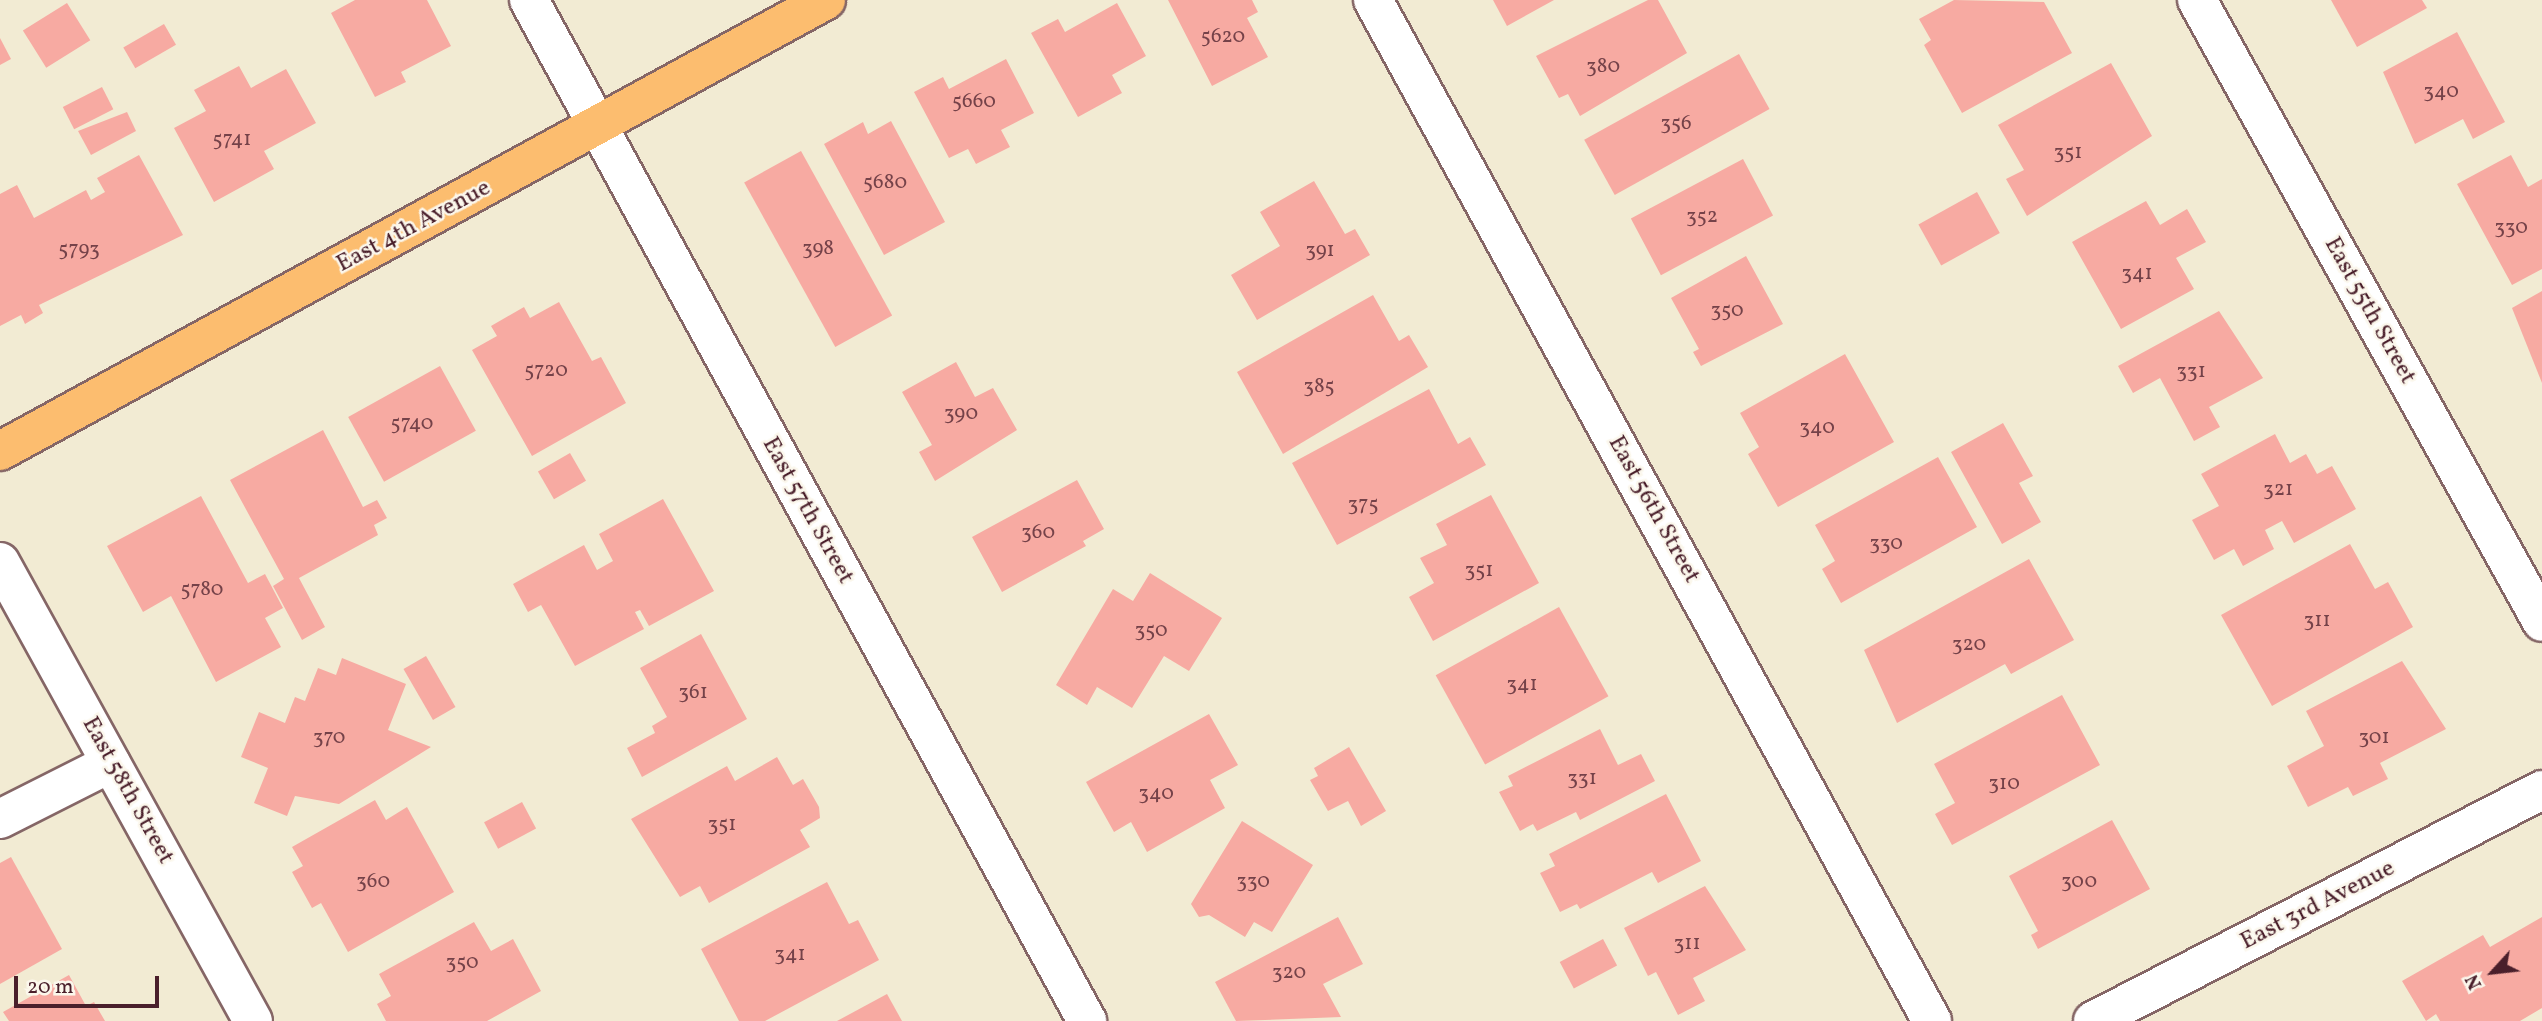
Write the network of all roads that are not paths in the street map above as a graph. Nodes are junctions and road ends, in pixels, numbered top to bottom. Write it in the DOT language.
graph roads {
  1 [pos="529,0"];
  2 [pos="826,0"];
  3 [pos="1373,0"];
  4 [pos="2197,0"];
  5 [pos="598,128"];
  6 [pos="0,451"];
  7 [pos="0,562"];
  8 [pos="2542,622"];
  9 [pos="111,763"];
  10 [pos="2542,790"];
  11 [pos="0,819"];
  12 [pos="253,1021"];
  13 [pos="1087,1021"];
  14 [pos="1932,1021"];
  15 [pos="2093,1021"];
  1 -- 5 [label="street, East 57th Street"];
  2 -- 5 [label="main road, East 4th Avenue"];
  3 -- 14 [label="street, East 56th Street"];
  4 -- 8 [label="street, East 55th Street"];
  5 -- 6 [label="main road, East 4th Avenue"];
  5 -- 13 [label="street, East 57th Street"];
  7 -- 9 [label="street, East 58th Street"];
  9 -- 11 [label="street"];
  9 -- 12 [label="street, East 58th Street"];
  10 -- 15 [label="street, East 3rd Avenue"];
}
